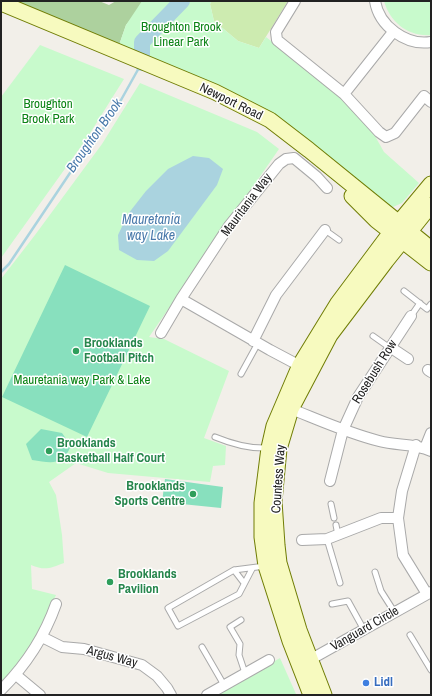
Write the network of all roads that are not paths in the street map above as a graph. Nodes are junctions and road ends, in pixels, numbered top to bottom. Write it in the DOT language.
graph roads {
  1 [pos="295,1"];
  2 [pos="375,1"];
  3 [pos="1,3"];
  4 [pos="393,32"];
  5 [pos="431,42"];
  6 [pos="344,94"];
  7 [pos="427,99"];
  8 [pos="431,184"];
  9 [pos="327,188"];
  10 [pos="431,205"];
  11 [pos="325,230"];
  12 [pos="400,232"];
  13 [pos="339,240"];
  14 [pos="431,249"];
  15 [pos="431,263"];
  16 [pos="404,292"];
  17 [pos="181,299"];
  18 [pos="420,303"];
  19 [pos="431,304"];
  20 [pos="411,316"];
  21 [pos="161,333"];
  22 [pos="373,336"];
  23 [pos="255,342"];
  24 [pos="390,347"];
  25 [pos="408,359"];
  26 [pos="305,368"];
  27 [pos="241,374"];
  28 [pos="286,408"];
  29 [pos="343,430"];
  30 [pos="431,433"];
  31 [pos="215,437"];
  32 [pos="424,448"];
  33 [pos="274,449"];
  34 [pos="330,481"];
  35 [pos="331,504"];
  36 [pos="334,518"];
  37 [pos="398,518"];
  38 [pos="327,539"];
  39 [pos="302,540"];
  40 [pos="273,565"];
  41 [pos="252,569"];
  42 [pos="234,570"];
  43 [pos="375,572"];
  44 [pos="244,582"];
  45 [pos="340,583"];
  46 [pos="429,593"];
  47 [pos="56,604"];
  48 [pos="332,604"];
  49 [pos="395,613"];
  50 [pos="241,620"];
  51 [pos="364,630"];
  52 [pos="410,635"];
  53 [pos="42,637"];
  54 [pos="202,648"];
  55 [pos="269,660"];
  56 [pos="304,663"];
  57 [pos="431,670"];
  58 [pos="245,673"];
  59 [pos="16,675"];
  60 [pos="224,685"];
  61 [pos="1,690"];
  62 [pos="314,693"];
  63 [pos="40,695"];
  64 [pos="171,695"];
  65 [pos="207,695"];
  1 -- 6 [label="street"];
  2 -- 4 [label="street"];
  3 -- 12 [label="street, Newport Road"];
  4 -- 5 [label="street"];
  4 -- 6 [label="street"];
  6 -- 7 [label="street"];
  8 -- 12 [label="street, Countess Way"];
  9 -- 17 [label="street, Mauritania Way"];
  10 -- 12 [label="street, Countess Way"];
  11 -- 13 [label="lane"];
  11 -- 23 [label="street"];
  12 -- 14 [label="street"];
  12 -- 15 [label="street"];
  12 -- 26 [label="street, Countess Way"];
  16 -- 18 [label="lane"];
  17 -- 21 [label="street, Mauritania Way"];
  17 -- 23 [label="street"];
  18 -- 19 [label="lane"];
  18 -- 20 [label="lane"];
  20 -- 24 [label="street, Rosebush Row"];
  22 -- 24 [label="lane"];
  23 -- 26 [label="street"];
  23 -- 27 [label="lane"];
  24 -- 25 [label="street"];
  24 -- 29 [label="street, Rosebush Row"];
  26 -- 28 [label="street, Countess Way"];
  28 -- 29 [label="street"];
  28 -- 33 [label="street, Countess Way"];
  29 -- 32 [label="street"];
  29 -- 34 [label="street, Rosebush Row"];
  30 -- 32 [label="street"];
  31 -- 33 [label="lane"];
  32 -- 37 [label="street"];
  33 -- 40 [label="street, Countess Way"];
  35 -- 36 [label="lane"];
  37 -- 38 [label="street"];
  37 -- 46 [label="street"];
  38 -- 39 [label="street"];
  38 -- 45 [label="lane"];
  40 -- 41 [label="lane"];
  40 -- 56 [label="street, Countess Way"];
  41 -- 42 [label="lane"];
  41 -- 44 [label="lane"];
  42 -- 44 [label="lane"];
  42 -- 44 [label="lane"];
  43 -- 49 [label="lane"];
  46 -- 49 [label="street, Vanguard Circle"];
  47 -- 53 [label="street"];
  48 -- 51 [label="lane"];
  49 -- 51 [label="street, Vanguard Circle"];
  50 -- 58 [label="lane"];
  51 -- 56 [label="street, Vanguard Circle"];
  52 -- 57 [label="lane"];
  53 -- 59 [label="street"];
  53 -- 64 [label="street, Argus Way"];
  54 -- 60 [label="lane"];
  55 -- 58 [label="street"];
  56 -- 62 [label="street, Countess Way"];
  58 -- 60 [label="street"];
  59 -- 61 [label="street"];
  59 -- 63 [label="street"];
  60 -- 65 [label="street"];
}
